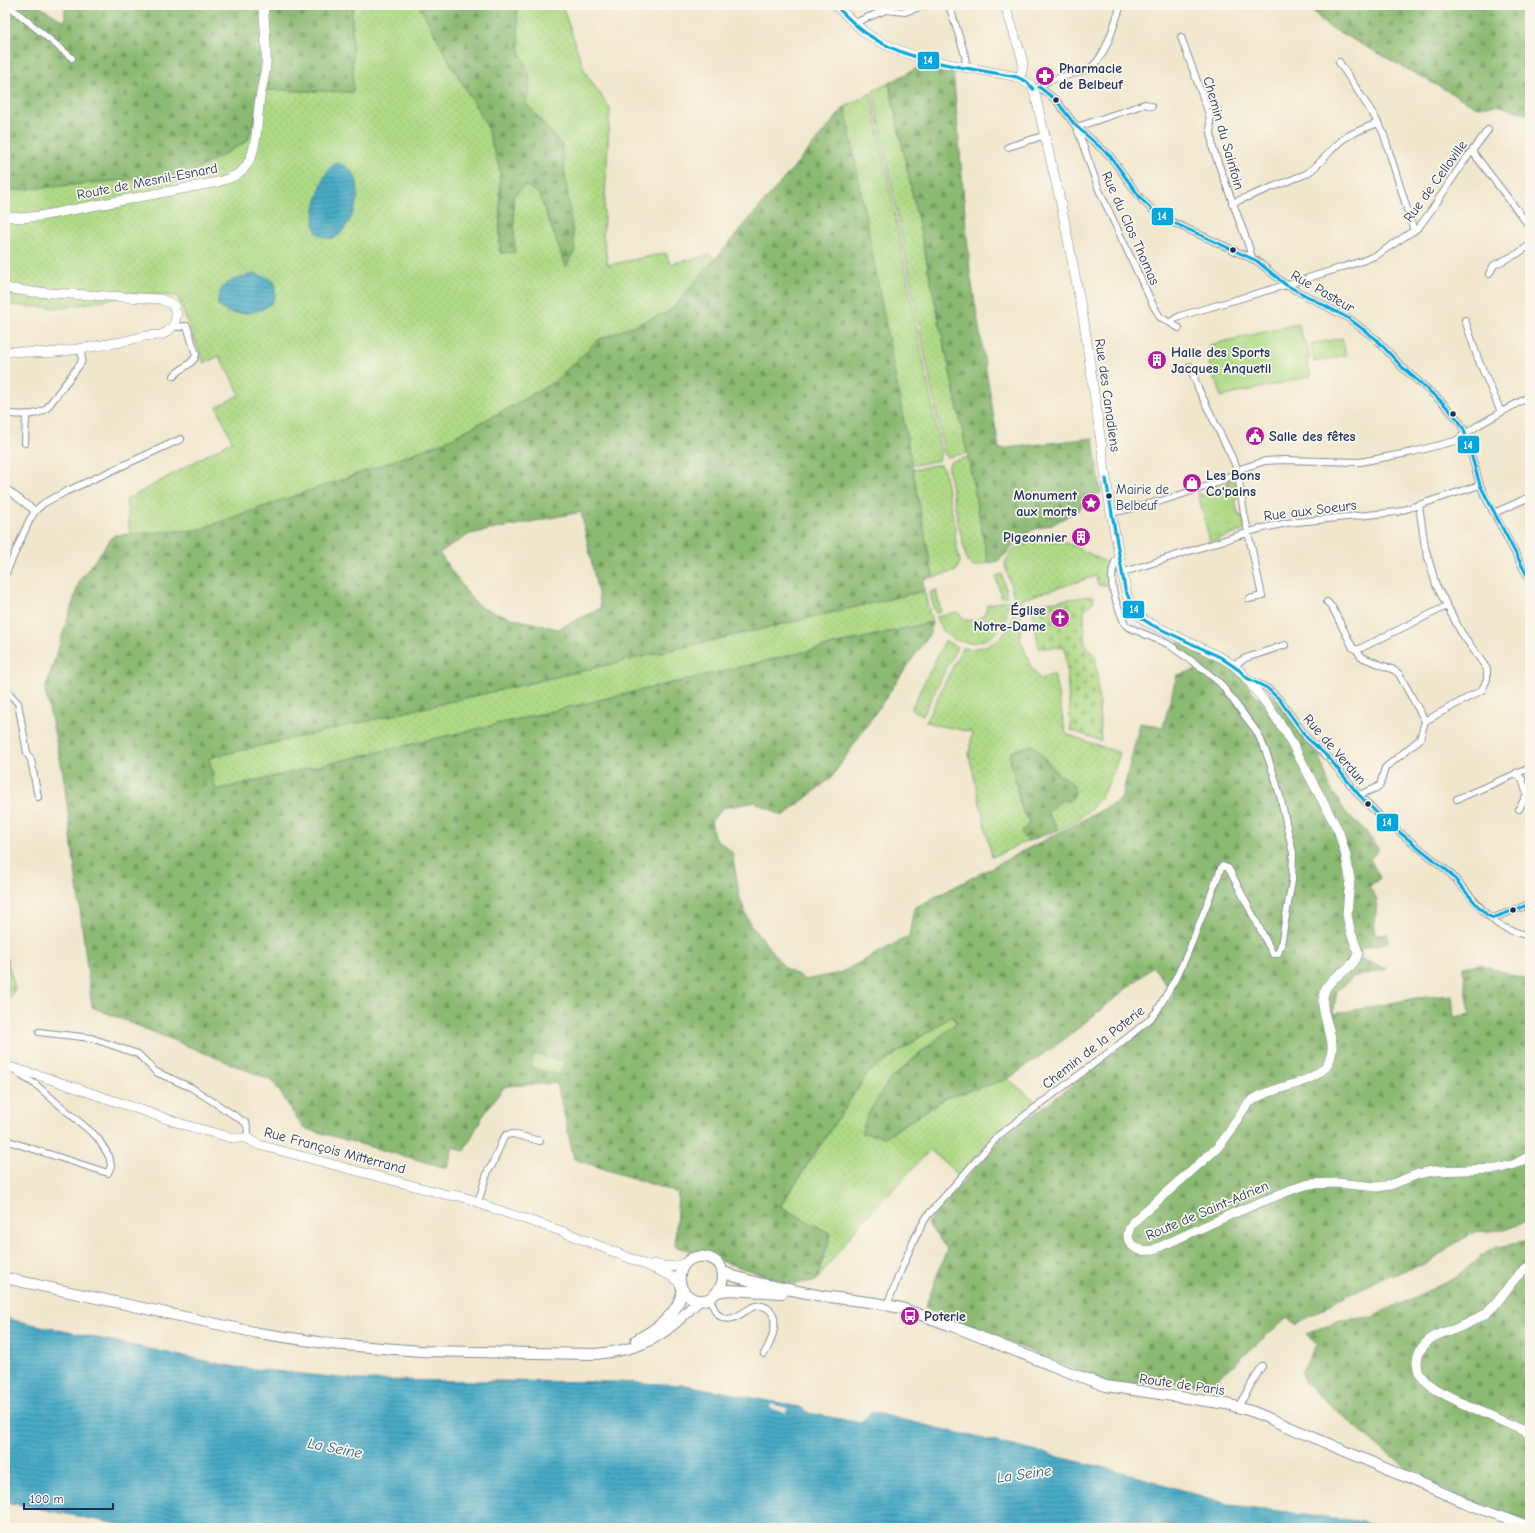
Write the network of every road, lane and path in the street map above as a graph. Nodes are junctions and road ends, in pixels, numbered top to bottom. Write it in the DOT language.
graph roads {
  1 [pos="8,5"];
  2 [pos="263,5"];
  3 [pos="835,5"];
  4 [pos="927,5"];
  5 [pos="949,5"];
  6 [pos="1005,5"];
  7 [pos="1121,5"];
  8 [pos="854,23"];
  9 [pos="1181,37"];
  10 [pos="72,58"];
  11 [pos="1339,62"];
  12 [pos="966,66"];
  13 [pos="1020,78"];
  14 [pos="1036,88"];
  15 [pos="1152,106"];
  16 [pos="1378,123"];
  17 [pos="1077,127"];
  18 [pos="1488,130"];
  19 [pos="1046,135"];
  20 [pos="1008,147"];
  21 [pos="1472,151"];
  22 [pos="1232,203"];
  23 [pos="5,216"];
  24 [pos="1530,227"];
  25 [pos="1414,231"];
  26 [pos="1530,245"];
  27 [pos="1252,258"];
  28 [pos="1489,274"];
  29 [pos="1286,285"];
  30 [pos="5,288"];
  31 [pos="1465,320"];
  32 [pos="1170,322"];
  33 [pos="174,325"];
  34 [pos="1179,328"];
  35 [pos="81,349"];
  36 [pos="5,351"];
  37 [pos="1190,366"];
  38 [pos="174,376"];
  39 [pos="1530,396"];
  40 [pos="1501,412"];
  41 [pos="5,414"];
  42 [pos="26,414"];
  43 [pos="1465,434"];
  44 [pos="181,439"];
  45 [pos="25,443"];
  46 [pos="1238,472"];
  47 [pos="1480,485"];
  48 [pos="5,488"];
  49 [pos="1530,497"];
  50 [pos="1419,505"];
  51 [pos="35,512"];
  52 [pos="1111,513"];
  53 [pos="1494,513"];
  54 [pos="1248,532"];
  55 [pos="1118,557"];
  56 [pos="1528,571"];
  57 [pos="1121,573"];
  58 [pos="5,575"];
  59 [pos="1530,581"];
  60 [pos="1249,599"];
  61 [pos="1326,602"];
  62 [pos="1446,606"];
  63 [pos="1285,645"];
  64 [pos="1357,650"];
  65 [pos="1233,665"];
  66 [pos="1247,678"];
  67 [pos="5,689"];
  68 [pos="1425,721"];
  69 [pos="1530,768"];
  70 [pos="1516,773"];
  71 [pos="1359,795"];
  72 [pos="38,797"];
  73 [pos="1457,799"];
  74 [pos="1519,809"];
  75 [pos="1530,904"];
  76 [pos="1493,918"];
  77 [pos="1530,936"];
  78 [pos="1358,952"];
  79 [pos="39,1032"];
  80 [pos="5,1066"];
  81 [pos="15,1069"];
  82 [pos="247,1138"];
  83 [pos="5,1140"];
  84 [pos="540,1141"];
  85 [pos="1530,1156"];
  86 [pos="478,1202"];
  87 [pos="637,1261"];
  88 [pos="686,1263"];
  89 [pos="1530,1266"];
  90 [pos="722,1271"];
  91 [pos="5,1278"];
  92 [pos="681,1286"];
  93 [pos="822,1296"];
  94 [pos="709,1297"];
  95 [pos="887,1305"];
  96 [pos="595,1354"];
  97 [pos="764,1354"];
  98 [pos="1262,1366"];
  99 [pos="1238,1407"];
  100 [pos="1530,1434"];
  101 [pos="1530,1526"];
  1 -- 10 [label="street"];
  2 -- 23 [label="main road, Route de Mesnil-Esnard"];
  3 -- 8 [label="main road"];
  4 -- 8 [label="street"];
  5 -- 12 [label="street"];
  6 -- 13 [label="main road"];
  7 -- 14 [label="street"];
  8 -- 12 [label="main road"];
  9 -- 22 [label="street, Chemin du Sainfoin"];
  11 -- 16 [label="street"];
  12 -- 13 [label="main road"];
  13 -- 14 [label="main road"];
  14 -- 17 [label="street, Rue Pasteur"];
  14 -- 19 [label="main road, Rue des Canadiens"];
  15 -- 17 [label="street"];
  16 -- 22 [label="street"];
  16 -- 25 [label="street"];
  17 -- 27 [label="street, Rue Pasteur"];
  17 -- 32 [label="street, Rue du Clos Thomas"];
  18 -- 21 [label="street, Rue de Celloville"];
  19 -- 20 [label="street"];
  19 -- 52 [label="main road, Rue des Canadiens"];
  21 -- 24 [label="street"];
  21 -- 25 [label="street, Rue de Celloville"];
  22 -- 27 [label="street, Chemin du Sainfoin"];
  25 -- 29 [label="street, Rue de Celloville"];
  26 -- 28 [label="street"];
  27 -- 29 [label="street, Rue Pasteur"];
  29 -- 32 [label="street, Rue de Celloville"];
  29 -- 43 [label="street, Rue Pasteur"];
  30 -- 33 [label="main road"];
  31 -- 40 [label="street"];
  32 -- 34 [label="street, Rue du Clos Thomas"];
  33 -- 35 [label="main road"];
  33 -- 38 [label="street"];
  35 -- 36 [label="main road"];
  35 -- 42 [label="street"];
  37 -- 46 [label="street"];
  39 -- 40 [label="street"];
  40 -- 43 [label="street"];
  41 -- 42 [label="street"];
  42 -- 45 [label="street"];
  43 -- 46 [label="street"];
  43 -- 47 [label="street, Rue Pasteur"];
  44 -- 51 [label="street"];
  46 -- 52 [label="street"];
  46 -- 54 [label="street"];
  47 -- 50 [label="street, Rue aux Soeurs"];
  47 -- 53 [label="street, Rue Pasteur"];
  48 -- 51 [label="street"];
  49 -- 53 [label="street"];
  50 -- 54 [label="street, Rue aux Soeurs"];
  50 -- 62 [label="street"];
  51 -- 58 [label="street"];
  52 -- 55 [label="main road, Rue des Canadiens"];
  53 -- 56 [label="street, Rue Pasteur"];
  54 -- 57 [label="street, Rue aux Soeurs"];
  54 -- 60 [label="street"];
  55 -- 57 [label="main road, Rue des Canadiens"];
  55 -- 95 [label="street, Chemin de la Poterie"];
  56 -- 59 [label="street, Rue Pasteur"];
  57 -- 65 [label="main road, Rue des Canadiens"];
  61 -- 64 [label="street"];
  62 -- 64 [label="street"];
  62 -- 68 [label="street"];
  63 -- 65 [label="street"];
  64 -- 68 [label="street"];
  65 -- 66 [label="main road, Rue des Canadiens"];
  66 -- 71 [label="street, Rue de Verdun"];
  66 -- 78 [label="main road, Rue des Canadiens"];
  67 -- 72 [label="street"];
  68 -- 71 [label="street"];
  69 -- 70 [label="street"];
  70 -- 73 [label="street"];
  70 -- 74 [label="street"];
  71 -- 76 [label="street, Rue de Verdun"];
  75 -- 76 [label="street"];
  76 -- 77 [label="street, Rue de Verdun"];
  78 -- 85 [label="main road, Route de Saint-Adrien"];
  79 -- 82 [label="street"];
  80 -- 81 [label="main road"];
  81 -- 82 [label="main road, Rue François Mitterrand"];
  81 -- 83 [label="street"];
  82 -- 86 [label="main road, Rue François Mitterrand"];
  84 -- 86 [label="street"];
  86 -- 87 [label="main road, Rue François Mitterrand"];
  87 -- 88 [label="main road"];
  87 -- 92 [label="main road"];
  88 -- 90 [label="main road"];
  88 -- 92 [label="main road"];
  89 -- 100 [label="main road"];
  90 -- 93 [label="main road"];
  90 -- 94 [label="main road"];
  91 -- 96 [label="main road"];
  92 -- 94 [label="main road"];
  92 -- 96 [label="main road"];
  93 -- 94 [label="main road"];
  93 -- 95 [label="main road, Route de Paris"];
  94 -- 96 [label="main road"];
  94 -- 97 [label="street"];
  95 -- 99 [label="main road, Route de Paris"];
  98 -- 99 [label="street"];
  99 -- 101 [label="main road, Route de Paris"];
}
